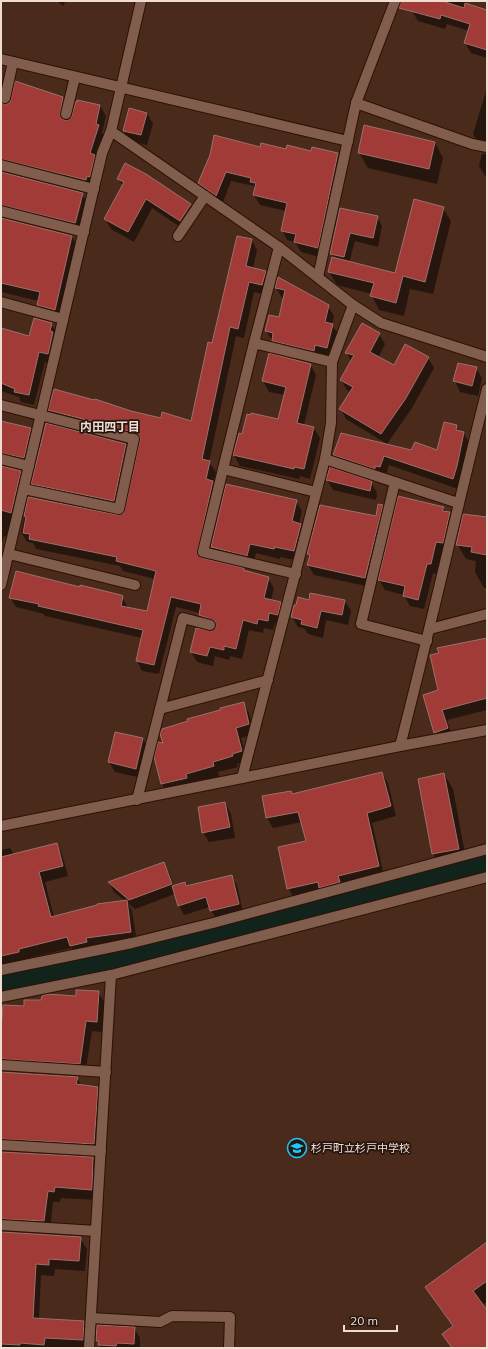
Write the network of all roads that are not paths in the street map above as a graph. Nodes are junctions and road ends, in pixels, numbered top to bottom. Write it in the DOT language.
graph roads {
  1 [pos="141,1"];
  2 [pos="395,1"];
  3 [pos="1,59"];
  4 [pos="13,62"];
  5 [pos="75,77"];
  6 [pos="122,88"];
  7 [pos="5,98"];
  8 [pos="356,103"];
  9 [pos="66,114"];
  10 [pos="111,131"];
  11 [pos="348,141"];
  12 [pos="487,147"];
  13 [pos="1,165"];
  14 [pos="94,189"];
  15 [pos="205,196"];
  16 [pos="1,211"];
  17 [pos="84,232"];
  18 [pos="178,236"];
  19 [pos="279,247"];
  20 [pos="318,277"];
  21 [pos="1,302"];
  22 [pos="354,305"];
  23 [pos="63,319"];
  24 [pos="254,343"];
  25 [pos="487,357"];
  26 [pos="332,362"];
  27 [pos="487,389"];
  28 [pos="1,405"];
  29 [pos="41,416"];
  30 [pos="1,459"];
  31 [pos="325,459"];
  32 [pos="29,466"];
  33 [pos="223,469"];
  34 [pos="395,482"];
  35 [pos="24,489"];
  36 [pos="316,492"];
  37 [pos="458,503"];
  38 [pos="7,548"];
  39 [pos="296,574"];
  40 [pos="1,585"];
  41 [pos="135,585"];
  42 [pos="487,614"];
  43 [pos="210,625"];
  44 [pos="430,629"];
  45 [pos="427,641"];
  46 [pos="268,680"];
  47 [pos="160,709"];
  48 [pos="487,730"];
  49 [pos="400,746"];
  50 [pos="242,778"];
  51 [pos="137,800"];
  52 [pos="1,826"];
  53 [pos="487,849"];
  54 [pos="487,877"];
  55 [pos="1,970"];
  56 [pos="112,975"];
  57 [pos="1,997"];
  58 [pos="1,1065"];
  59 [pos="106,1072"];
  60 [pos="1,1145"];
  61 [pos="101,1151"];
  62 [pos="1,1225"];
  63 [pos="96,1231"];
  64 [pos="91,1318"];
  65 [pos="89,1348"];
  66 [pos="229,1348"];
  1 -- 6 [label="street"];
  2 -- 8 [label="street"];
  3 -- 4 [label="street"];
  4 -- 5 [label="street"];
  4 -- 7 [label="street"];
  5 -- 6 [label="street"];
  5 -- 9 [label="street"];
  6 -- 10 [label="street"];
  6 -- 11 [label="street"];
  8 -- 11 [label="street"];
  8 -- 12 [label="street"];
  10 -- 14 [label="street"];
  10 -- 15 [label="street"];
  11 -- 20 [label="street"];
  13 -- 14 [label="street"];
  14 -- 17 [label="street"];
  15 -- 18 [label="street"];
  15 -- 19 [label="street"];
  16 -- 17 [label="street"];
  17 -- 23 [label="street"];
  19 -- 20 [label="street"];
  19 -- 24 [label="street"];
  20 -- 22 [label="street"];
  21 -- 23 [label="street"];
  22 -- 25 [label="street"];
  22 -- 26 [label="street"];
  23 -- 29 [label="street"];
  24 -- 26 [label="street"];
  24 -- 33 [label="street"];
  26 -- 31 [label="street"];
  27 -- 37 [label="street"];
  28 -- 29 [label="street"];
  29 -- 32 [label="street"];
  29 -- 35 [label="street"];
  30 -- 32 [label="street"];
  31 -- 34 [label="street"];
  31 -- 36 [label="street"];
  32 -- 35 [label="street"];
  33 -- 36 [label="street"];
  33 -- 39 [label="street"];
  34 -- 37 [label="street"];
  34 -- 45 [label="street"];
  35 -- 38 [label="street"];
  36 -- 39 [label="street"];
  37 -- 44 [label="street"];
  38 -- 40 [label="street"];
  38 -- 41 [label="street"];
  39 -- 46 [label="street"];
  42 -- 44 [label="street"];
  43 -- 47 [label="street"];
  44 -- 45 [label="street"];
  45 -- 49 [label="street"];
  46 -- 47 [label="street"];
  46 -- 50 [label="street"];
  47 -- 51 [label="street"];
  48 -- 49 [label="street"];
  49 -- 50 [label="street"];
  50 -- 51 [label="street"];
  51 -- 52 [label="street"];
  53 -- 55 [label="street"];
  54 -- 56 [label="street"];
  56 -- 57 [label="street"];
  56 -- 59 [label="street"];
  58 -- 59 [label="street"];
  59 -- 61 [label="street"];
  60 -- 61 [label="street"];
  61 -- 63 [label="street"];
  62 -- 63 [label="street"];
  63 -- 64 [label="street"];
  64 -- 65 [label="street"];
  64 -- 66 [label="street"];
}
